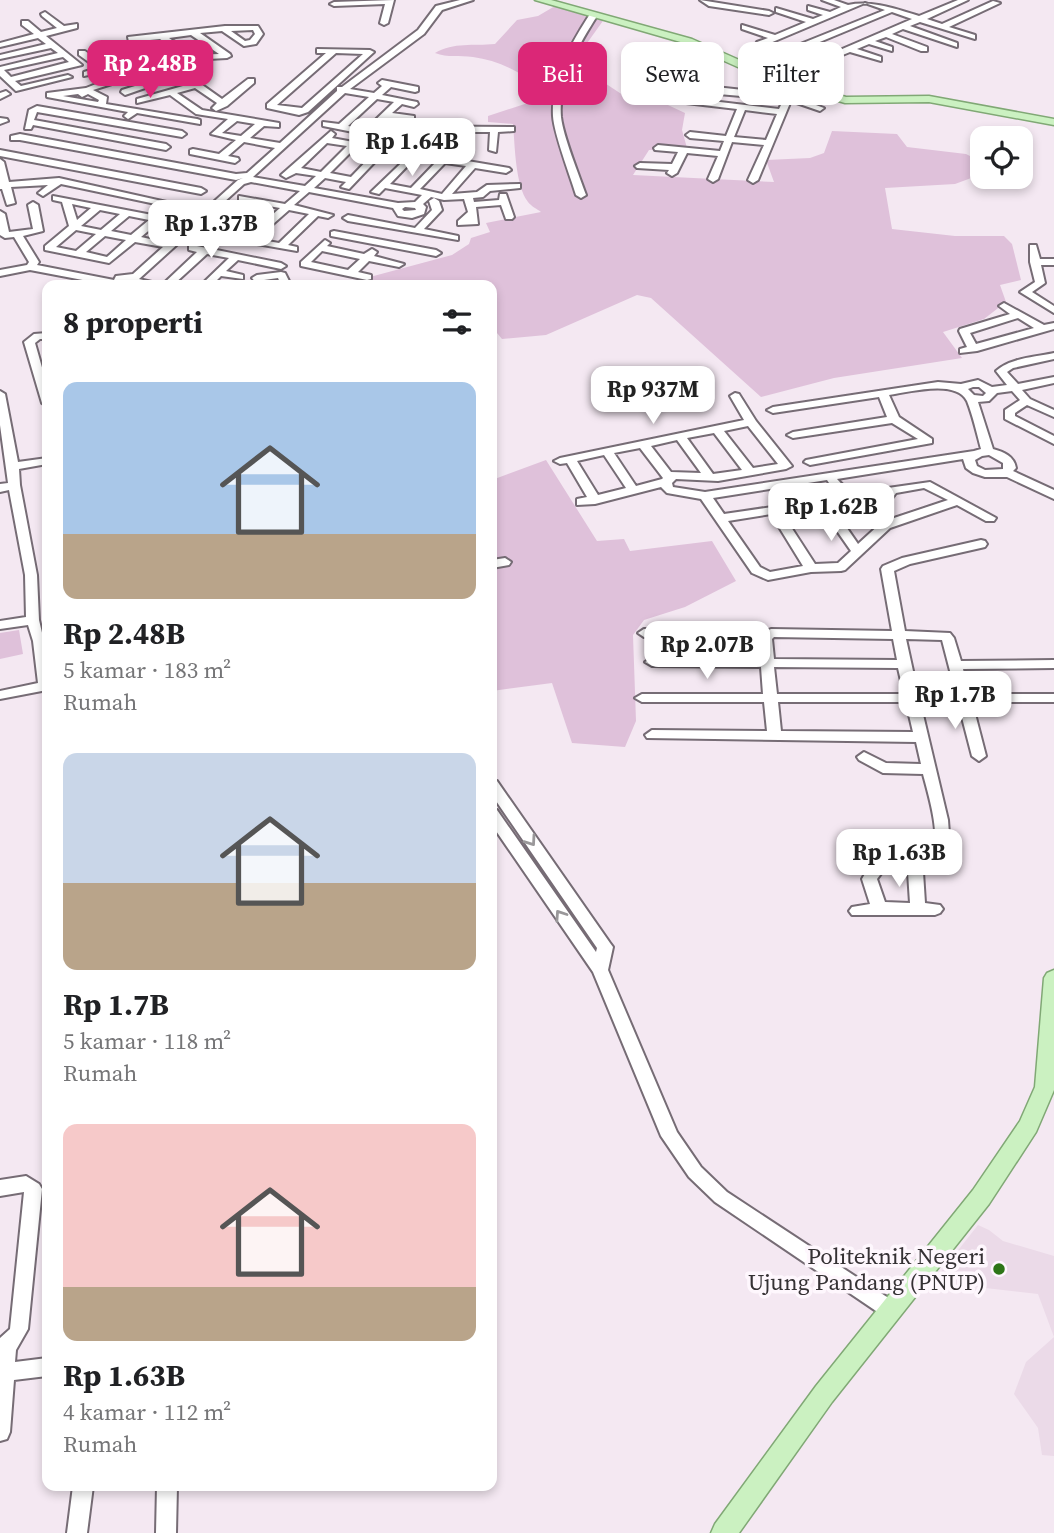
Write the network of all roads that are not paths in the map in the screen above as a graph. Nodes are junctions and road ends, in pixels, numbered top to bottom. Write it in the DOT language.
graph roads {
  1 [pos="390,0"];
  2 [pos="469,0"];
  3 [pos="540,0"];
  4 [pos="704,0"];
  5 [pos="738,0"];
  6 [pos="826,0"];
  7 [pos="865,0"];
  8 [pos="964,0"];
  9 [pos="996,3"];
  10 [pos="334,4"];
  11 [pos="848,7"];
  12 [pos="811,8"];
  13 [pos="743,9"];
  14 [pos="779,10"];
  15 [pos="891,10"];
  16 [pos="45,13"];
  17 [pos="831,15"];
  18 [pos="596,17"];
  19 [pos="920,20"];
  20 [pos="25,23"];
  21 [pos="384,23"];
  22 [pos="774,23"];
  23 [pos="813,23"];
  24 [pos="75,26"];
  25 [pos="784,26"];
  26 [pos="745,27"];
  27 [pos="904,27"];
  28 [pos="942,27"];
  29 [pos="64,29"];
  30 [pos="225,30"];
  31 [pos="794,30"];
  32 [pos="194,33"];
  33 [pos="886,34"];
  34 [pos="40,35"];
  35 [pos="163,37"];
  36 [pos="972,37"];
  37 [pos="775,38"];
  38 [pos="868,41"];
  39 [pos="766,42"];
  40 [pos="815,42"];
  41 [pos="104,44"];
  42 [pos="0,45"];
  43 [pos="52,45"];
  44 [pos="954,45"];
  45 [pos="924,48"];
  46 [pos="850,49"];
  47 [pos="889,49"];
  48 [pos="320,51"];
  49 [pos="337,51"];
  50 [pos="844,52"];
  51 [pos="82,53"];
  52 [pos="64,54"];
  53 [pos="0,57"];
  54 [pos="878,59"];
  55 [pos="738,64"];
  56 [pos="104,69"];
  57 [pos="0,70"];
  58 [pos="142,72"];
  59 [pos="87,74"];
  60 [pos="68,78"];
  61 [pos="11,79"];
  62 [pos="117,79"];
  63 [pos="167,79"];
  64 [pos="251,81"];
  65 [pos="378,82"];
  66 [pos="155,83"];
  67 [pos="328,84"];
  68 [pos="389,84"];
  69 [pos="197,85"];
  70 [pos="415,89"];
  71 [pos="86,90"];
  72 [pos="125,92"];
  73 [pos="738,92"];
  74 [pos="172,93"];
  75 [pos="372,97"];
  76 [pos="844,99"];
  77 [pos="74,101"];
  78 [pos="141,102"];
  79 [pos="399,102"];
  80 [pos="185,103"];
  81 [pos="224,104"];
  82 [pos="414,104"];
  83 [pos="101,105"];
  84 [pos="786,105"];
  85 [pos="811,105"];
  86 [pos="742,107"];
  87 [pos="820,108"];
  88 [pos="135,110"];
  89 [pos="158,111"];
  90 [pos="59,112"];
  91 [pos="782,112"];
  92 [pos="204,113"];
  93 [pos="386,115"];
  94 [pos="235,118"];
  95 [pos="411,118"];
  96 [pos="182,119"];
  97 [pos="197,122"];
  98 [pos="262,122"];
  99 [pos="1054,122"];
  100 [pos="119,123"];
  101 [pos="276,125"];
  102 [pos="341,127"];
  103 [pos="461,129"];
  104 [pos="494,129"];
  105 [pos="510,129"];
  106 [pos="429,130"];
  107 [pos="369,131"];
  108 [pos="328,133"];
  109 [pos="182,134"];
  110 [pos="215,134"];
  111 [pos="690,135"];
  112 [pos="0,136"];
  113 [pos="102,136"];
  114 [pos="243,139"];
  115 [pos="729,139"];
  116 [pos="391,140"];
  117 [pos="428,142"];
  118 [pos="770,143"];
  119 [pos="354,145"];
  120 [pos="278,146"];
  121 [pos="658,148"];
  122 [pos="83,149"];
  123 [pos="493,150"];
  124 [pos="684,150"];
  125 [pos="0,153"];
  126 [pos="722,154"];
  127 [pos="156,156"];
  128 [pos="221,157"];
  129 [pos="32,159"];
  130 [pos="235,160"];
  131 [pos="443,160"];
  132 [pos="0,162"];
  133 [pos="472,165"];
  134 [pos="640,166"];
  135 [pos="76,167"];
  136 [pos="323,175"];
  137 [pos="131,178"];
  138 [pos="242,179"];
  139 [pos="713,179"];
  140 [pos="753,180"];
  141 [pos="39,181"];
  142 [pos="58,182"];
  143 [pos="3,186"];
  144 [pos="489,186"];
  145 [pos="517,186"];
  146 [pos="188,188"];
  147 [pos="201,191"];
  148 [pos="304,191"];
  149 [pos="413,191"];
  150 [pos="114,192"];
  151 [pos="504,195"];
  152 [pos="436,197"];
  153 [pos="242,198"];
  154 [pos="256,201"];
  155 [pos="9,203"];
  156 [pos="171,204"];
  157 [pos="471,204"];
  158 [pos="33,205"];
  159 [pos="184,206"];
  160 [pos="98,207"];
  161 [pos="285,207"];
  162 [pos="401,210"];
  163 [pos="128,212"];
  164 [pos="315,212"];
  165 [pos="0,214"];
  166 [pos="328,215"];
  167 [pos="509,217"];
  168 [pos="158,218"];
  169 [pos="170,221"];
  170 [pos="74,227"];
  171 [pos="395,227"];
  172 [pos="417,231"];
  173 [pos="204,232"];
  174 [pos="104,233"];
  175 [pos="17,234"];
  176 [pos="334,234"];
  177 [pos="219,235"];
  178 [pos="455,238"];
  179 [pos="134,239"];
  180 [pos="248,241"];
  181 [pos="381,242"];
  182 [pos="167,245"];
  183 [pos="281,247"];
  184 [pos="1033,247"];
  185 [pos="192,248"];
  186 [pos="320,248"];
  187 [pos="294,249"];
  188 [pos="204,251"];
  189 [pos="436,253"];
  190 [pos="78,254"];
  191 [pos="236,257"];
  192 [pos="366,258"];
  193 [pos="1035,262"];
  194 [pos="1054,262"];
  195 [pos="399,264"];
  196 [pos="31,266"];
  197 [pos="281,266"];
  198 [pos="1,271"];
  199 [pos="220,273"];
  200 [pos="351,274"];
  201 [pos="239,277"];
  202 [pos="367,277"];
  203 [pos="122,280"];
  204 [pos="129,280"];
  205 [pos="172,280"];
  206 [pos="212,280"];
  207 [pos="259,280"];
  208 [pos="284,280"];
  209 [pos="1004,306"];
  210 [pos="1054,310"];
  211 [pos="1018,315"];
  212 [pos="1048,328"];
  213 [pos="42,336"];
  214 [pos="1054,356"];
  215 [pos="1054,380"];
  216 [pos="42,386"];
  217 [pos="962,388"];
  218 [pos="1015,388"];
  219 [pos="991,390"];
  220 [pos="883,393"];
  221 [pos="0,394"];
  222 [pos="735,396"];
  223 [pos="971,398"];
  224 [pos="1054,402"];
  225 [pos="1031,403"];
  226 [pos="772,410"];
  227 [pos="1054,414"];
  228 [pos="894,419"];
  229 [pos="751,422"];
  230 [pos="717,429"];
  231 [pos="793,435"];
  232 [pos="680,436"];
  233 [pos="1054,441"];
  234 [pos="644,445"];
  235 [pos="607,452"];
  236 [pos="988,452"];
  237 [pos="974,454"];
  238 [pos="42,462"];
  239 [pos="810,462"];
  240 [pos="13,466"];
  241 [pos="750,473"];
  242 [pos="1006,473"];
  243 [pos="709,477"];
  244 [pos="831,478"];
  245 [pos="667,480"];
  246 [pos="14,485"];
  247 [pos="0,488"];
  248 [pos="633,491"];
  249 [pos="1054,495"];
  250 [pos="705,496"];
  251 [pos="595,500"];
  252 [pos="885,501"];
  253 [pos="958,501"];
  254 [pos="581,502"];
  255 [pos="774,510"];
  256 [pos="858,511"];
  257 [pos="832,515"];
  258 [pos="722,518"];
  259 [pos="990,518"];
  260 [pos="902,519"];
  261 [pos="981,544"];
  262 [pos="857,551"];
  263 [pos="811,568"];
  264 [pos="33,620"];
  265 [pos="0,625"];
  266 [pos="644,633"];
  267 [pos="765,636"];
  268 [pos="898,636"];
  269 [pos="42,638"];
  270 [pos="766,662"];
  271 [pos="652,663"];
  272 [pos="904,664"];
  273 [pos="1054,664"];
  274 [pos="956,665"];
  275 [pos="42,687"];
  276 [pos="0,695"];
  277 [pos="772,697"];
  278 [pos="642,698"];
  279 [pos="914,698"];
  280 [pos="965,698"];
  281 [pos="1054,698"];
  282 [pos="652,734"];
  283 [pos="774,735"];
  284 [pos="922,737"];
  285 [pos="979,756"];
  286 [pos="864,757"];
  287 [pos="929,769"];
  288 [pos="497,792"];
  289 [pos="497,821"];
  290 [pos="915,867"];
  291 [pos="878,908"];
  292 [pos="918,908"];
  293 [pos="935,909"];
  294 [pos="857,911"];
  295 [pos="600,970"];
  296 [pos="1054,986"];
  297 [pos="0,1188"];
  298 [pos="889,1309"];
  299 [pos="4,1347"];
  300 [pos="42,1368"];
  301 [pos="5,1372"];
  302 [pos="0,1432"];
  303 [pos="82,1491"];
  304 [pos="167,1491"];
  305 [pos="78,1533"];
  306 [pos="166,1533"];
  307 [pos="724,1533"];
  1 -- 10 [label="street"];
  1 -- 21 [label="street"];
  2 -- 67 [label="street"];
  3 -- 18 [label="main road"];
  4 -- 13 [label="street"];
  5 -- 13 [label="street"];
  6 -- 11 [label="street"];
  7 -- 11 [label="street"];
  7 -- 15 [label="street"];
  8 -- 19 [label="street"];
  9 -- 28 [label="street"];
  11 -- 17 [label="street"];
  12 -- 17 [label="street"];
  13 -- 22 [label="street"];
  14 -- 23 [label="street"];
  15 -- 19 [label="street"];
  15 -- 40 [label="street"];
  16 -- 29 [label="street"];
  17 -- 23 [label="street"];
  18 -- 18 [label="street"];
  18 -- 55 [label="main road"];
  19 -- 27 [label="street"];
  19 -- 28 [label="street"];
  20 -- 34 [label="street"];
  23 -- 31 [label="street"];
  24 -- 29 [label="street"];
  25 -- 31 [label="street"];
  26 -- 37 [label="street"];
  27 -- 33 [label="street"];
  27 -- 44 [label="street"];
  28 -- 36 [label="street"];
  29 -- 34 [label="street"];
  30 -- 32 [label="street"];
  31 -- 37 [label="street"];
  32 -- 35 [label="street"];
  32 -- 35 [label="street"];
  33 -- 38 [label="street"];
  33 -- 45 [label="street"];
  34 -- 42 [label="street"];
  34 -- 43 [label="street"];
  35 -- 69 [label="street"];
  37 -- 39 [label="street"];
  38 -- 46 [label="street"];
  38 -- 47 [label="street"];
  41 -- 58 [label="street"];
  43 -- 52 [label="street"];
  43 -- 53 [label="street"];
  46 -- 50 [label="street"];
  46 -- 54 [label="street"];
  48 -- 49 [label="street"];
  49 -- 67 [label="street"];
  49 -- 67 [label="street"];
  51 -- 56 [label="street"];
  52 -- 57 [label="street"];
  52 -- 61 [label="street"];
  56 -- 59 [label="street"];
  56 -- 62 [label="street"];
  57 -- 61 [label="street"];
  58 -- 62 [label="street"];
  58 -- 66 [label="street"];
  60 -- 61 [label="street"];
  62 -- 71 [label="street"];
  63 -- 66 [label="street"];
  64 -- 81 [label="street"];
  65 -- 68 [label="street"];
  66 -- 72 [label="street"];
  67 -- 67 [label="street"];
  67 -- 75 [label="street"];
  67 -- 120 [label="street"];
  68 -- 70 [label="street"];
  68 -- 75 [label="street"];
  69 -- 74 [label="street"];
  69 -- 81 [label="street"];
  71 -- 77 [label="street"];
  71 -- 77 [label="street"];
  71 -- 83 [label="street"];
  73 -- 86 [label="street"];
  74 -- 78 [label="street"];
  74 -- 80 [label="street"];
  75 -- 79 [label="street"];
  75 -- 102 [label="street"];
  76 -- 99 [label="main road"];
  77 -- 83 [label="street"];
  77 -- 90 [label="street"];
  79 -- 82 [label="street"];
  79 -- 93 [label="street"];
  80 -- 89 [label="street"];
  80 -- 92 [label="street"];
  81 -- 92 [label="street"];
  83 -- 88 [label="street"];
  84 -- 91 [label="street"];
  85 -- 87 [label="street"];
  86 -- 91 [label="street"];
  86 -- 115 [label="street"];
  88 -- 96 [label="street"];
  88 -- 100 [label="street"];
  90 -- 100 [label="street"];
  90 -- 113 [label="street"];
  91 -- 118 [label="street"];
  92 -- 94 [label="street"];
  92 -- 96 [label="street"];
  92 -- 97 [label="street"];
  93 -- 95 [label="street"];
  93 -- 107 [label="street"];
  94 -- 98 [label="street"];
  94 -- 110 [label="street"];
  96 -- 97 [label="street"];
  97 -- 109 [label="street"];
  98 -- 101 [label="street"];
  98 -- 114 [label="street"];
  100 -- 109 [label="street"];
  100 -- 113 [label="street"];
  102 -- 107 [label="street"];
  102 -- 108 [label="street"];
  103 -- 104 [label="street"];
  103 -- 106 [label="street"];
  103 -- 117 [label="street"];
  104 -- 105 [label="street"];
  104 -- 123 [label="street"];
  106 -- 116 [label="street"];
  106 -- 117 [label="street"];
  107 -- 116 [label="street"];
  108 -- 119 [label="street"];
  108 -- 136 [label="street"];
  109 -- 127 [label="street"];
  110 -- 114 [label="street"];
  110 -- 128 [label="street"];
  111 -- 115 [label="street"];
  112 -- 122 [label="street"];
  113 -- 122 [label="street"];
  113 -- 127 [label="street"];
  114 -- 120 [label="street"];
  114 -- 128 [label="street"];
  115 -- 118 [label="street"];
  115 -- 126 [label="street"];
  116 -- 117 [label="street"];
  116 -- 119 [label="street"];
  116 -- 136 [label="street"];
  118 -- 140 [label="street"];
  119 -- 136 [label="street"];
  120 -- 138 [label="street"];
  121 -- 124 [label="street"];
  122 -- 127 [label="street"];
  124 -- 126 [label="street"];
  124 -- 134 [label="street"];
  125 -- 129 [label="street"];
  126 -- 139 [label="street"];
  127 -- 137 [label="street"];
  127 -- 138 [label="street"];
  128 -- 130 [label="street"];
  129 -- 135 [label="street"];
  129 -- 141 [label="street"];
  131 -- 133 [label="street"];
  131 -- 149 [label="street"];
  131 -- 149 [label="street"];
  132 -- 143 [label="street"];
  133 -- 144 [label="street"];
  133 -- 152 [label="street"];
  135 -- 137 [label="street"];
  135 -- 142 [label="street"];
  136 -- 148 [label="street"];
  137 -- 146 [label="street"];
  137 -- 150 [label="street"];
  138 -- 148 [label="street"];
  138 -- 182 [label="street"];
  141 -- 142 [label="street"];
  141 -- 142 [label="street"];
  141 -- 143 [label="street"];
  142 -- 150 [label="street"];
  143 -- 155 [label="street"];
  144 -- 151 [label="street"];
  144 -- 157 [label="street"];
  145 -- 151 [label="street"];
  146 -- 147 [label="street"];
  146 -- 156 [label="street"];
  148 -- 161 [label="street"];
  148 -- 162 [label="street"];
  149 -- 152 [label="street"];
  150 -- 156 [label="street"];
  151 -- 157 [label="street"];
  151 -- 167 [label="street"];
  152 -- 157 [label="street"];
  152 -- 162 [label="street"];
  152 -- 172 [label="street"];
  153 -- 154 [label="street"];
  154 -- 161 [label="street"];
  154 -- 177 [label="street"];
  156 -- 159 [label="street"];
  158 -- 175 [label="street"];
  160 -- 163 [label="street"];
  160 -- 170 [label="street"];
  160 -- 170 [label="street"];
  161 -- 164 [label="street"];
  161 -- 180 [label="street"];
  162 -- 171 [label="street"];
  163 -- 168 [label="street"];
  163 -- 174 [label="street"];
  164 -- 166 [label="street"];
  164 -- 183 [label="street"];
  165 -- 175 [label="street"];
  168 -- 169 [label="street"];
  168 -- 179 [label="street"];
  170 -- 174 [label="street"];
  170 -- 190 [label="street"];
  171 -- 172 [label="street"];
  171 -- 176 [label="street"];
  171 -- 181 [label="street"];
  172 -- 178 [label="street"];
  173 -- 177 [label="street"];
  174 -- 179 [label="street"];
  174 -- 190 [label="street"];
  175 -- 196 [label="street"];
  176 -- 181 [label="street"];
  176 -- 186 [label="street"];
  177 -- 180 [label="street"];
  179 -- 182 [label="street"];
  179 -- 190 [label="street"];
  180 -- 183 [label="street"];
  181 -- 189 [label="street"];
  181 -- 192 [label="street"];
  182 -- 204 [label="street"];
  183 -- 187 [label="street"];
  184 -- 193 [label="street"];
  185 -- 188 [label="street"];
  186 -- 192 [label="street"];
  186 -- 200 [label="street"];
  188 -- 191 [label="street"];
  188 -- 205 [label="street"];
  191 -- 197 [label="street"];
  191 -- 199 [label="street"];
  192 -- 195 [label="street"];
  192 -- 200 [label="street"];
  193 -- 194 [label="street"];
  193 -- 210 [label="street"];
  196 -- 198 [label="street"];
  196 -- 203 [label="street"];
  199 -- 201 [label="street"];
  199 -- 206 [label="street"];
  200 -- 202 [label="street"];
  207 -- 208 [label="street"];
  209 -- 211 [label="street"];
  211 -- 212 [label="street"];
  211 -- 212 [label="street"];
  213 -- 216 [label="street"];
  214 -- 218 [label="street"];
  215 -- 218 [label="street"];
  217 -- 219 [label="street"];
  217 -- 220 [label="street"];
  217 -- 223 [label="street"];
  218 -- 219 [label="street"];
  218 -- 225 [label="street"];
  219 -- 223 [label="street"];
  220 -- 226 [label="street"];
  220 -- 228 [label="street"];
  221 -- 240 [label="street"];
  222 -- 229 [label="street"];
  223 -- 236 [label="street"];
  224 -- 225 [label="street"];
  225 -- 227 [label="street"];
  225 -- 233 [label="street"];
  228 -- 231 [label="street"];
  228 -- 239 [label="street"];
  229 -- 230 [label="street"];
  229 -- 241 [label="street"];
  230 -- 232 [label="street"];
  230 -- 241 [label="street"];
  232 -- 234 [label="street"];
  232 -- 243 [label="street"];
  234 -- 235 [label="street"];
  234 -- 245 [label="street"];
  235 -- 248 [label="street"];
  235 -- 251 [label="street"];
  236 -- 237 [label="street"];
  236 -- 242 [label="street"];
  237 -- 242 [label="street"];
  237 -- 244 [label="street"];
  238 -- 240 [label="street"];
  240 -- 246 [label="street"];
  241 -- 243 [label="street"];
  242 -- 249 [label="street"];
  243 -- 245 [label="street"];
  244 -- 250 [label="street"];
  244 -- 256 [label="street"];
  245 -- 248 [label="street"];
  245 -- 250 [label="street"];
  246 -- 247 [label="street"];
  246 -- 264 [label="street"];
  248 -- 251 [label="street"];
  250 -- 258 [label="street"];
  251 -- 254 [label="street"];
  252 -- 253 [label="street"];
  252 -- 256 [label="street"];
  252 -- 260 [label="street"];
  253 -- 259 [label="street"];
  253 -- 260 [label="street"];
  255 -- 257 [label="street"];
  255 -- 258 [label="street"];
  255 -- 263 [label="street"];
  256 -- 257 [label="street"];
  257 -- 262 [label="street"];
  258 -- 263 [label="street"];
  260 -- 262 [label="street"];
  261 -- 268 [label="street"];
  262 -- 263 [label="street"];
  264 -- 265 [label="street"];
  264 -- 269 [label="street"];
  266 -- 267 [label="street"];
  267 -- 268 [label="street"];
  267 -- 270 [label="street"];
  268 -- 272 [label="street"];
  268 -- 274 [label="street"];
  270 -- 271 [label="street"];
  270 -- 272 [label="street"];
  270 -- 277 [label="street"];
  272 -- 279 [label="street"];
  273 -- 274 [label="street"];
  274 -- 280 [label="street"];
  275 -- 276 [label="street"];
  277 -- 278 [label="street"];
  277 -- 279 [label="street"];
  277 -- 283 [label="street"];
  279 -- 280 [label="street"];
  279 -- 284 [label="street"];
  280 -- 281 [label="street"];
  280 -- 285 [label="street"];
  282 -- 283 [label="street"];
  283 -- 284 [label="street"];
  284 -- 287 [label="street"];
  286 -- 287 [label="street"];
  287 -- 290 [label="street"];
  288 -- 295 [label="street, one-way"];
  295 -- 289 [label="street, one-way"];
  290 -- 291 [label="street"];
  290 -- 292 [label="street"];
  291 -- 292 [label="street"];
  291 -- 294 [label="street"];
  292 -- 293 [label="street"];
  295 -- 298 [label="street"];
  296 -- 298 [label="main road"];
  297 -- 299 [label="street"];
  298 -- 307 [label="main road"];
  299 -- 301 [label="street"];
  300 -- 301 [label="street"];
  301 -- 302 [label="street"];
  303 -- 305 [label="street"];
  304 -- 306 [label="street"];
}
